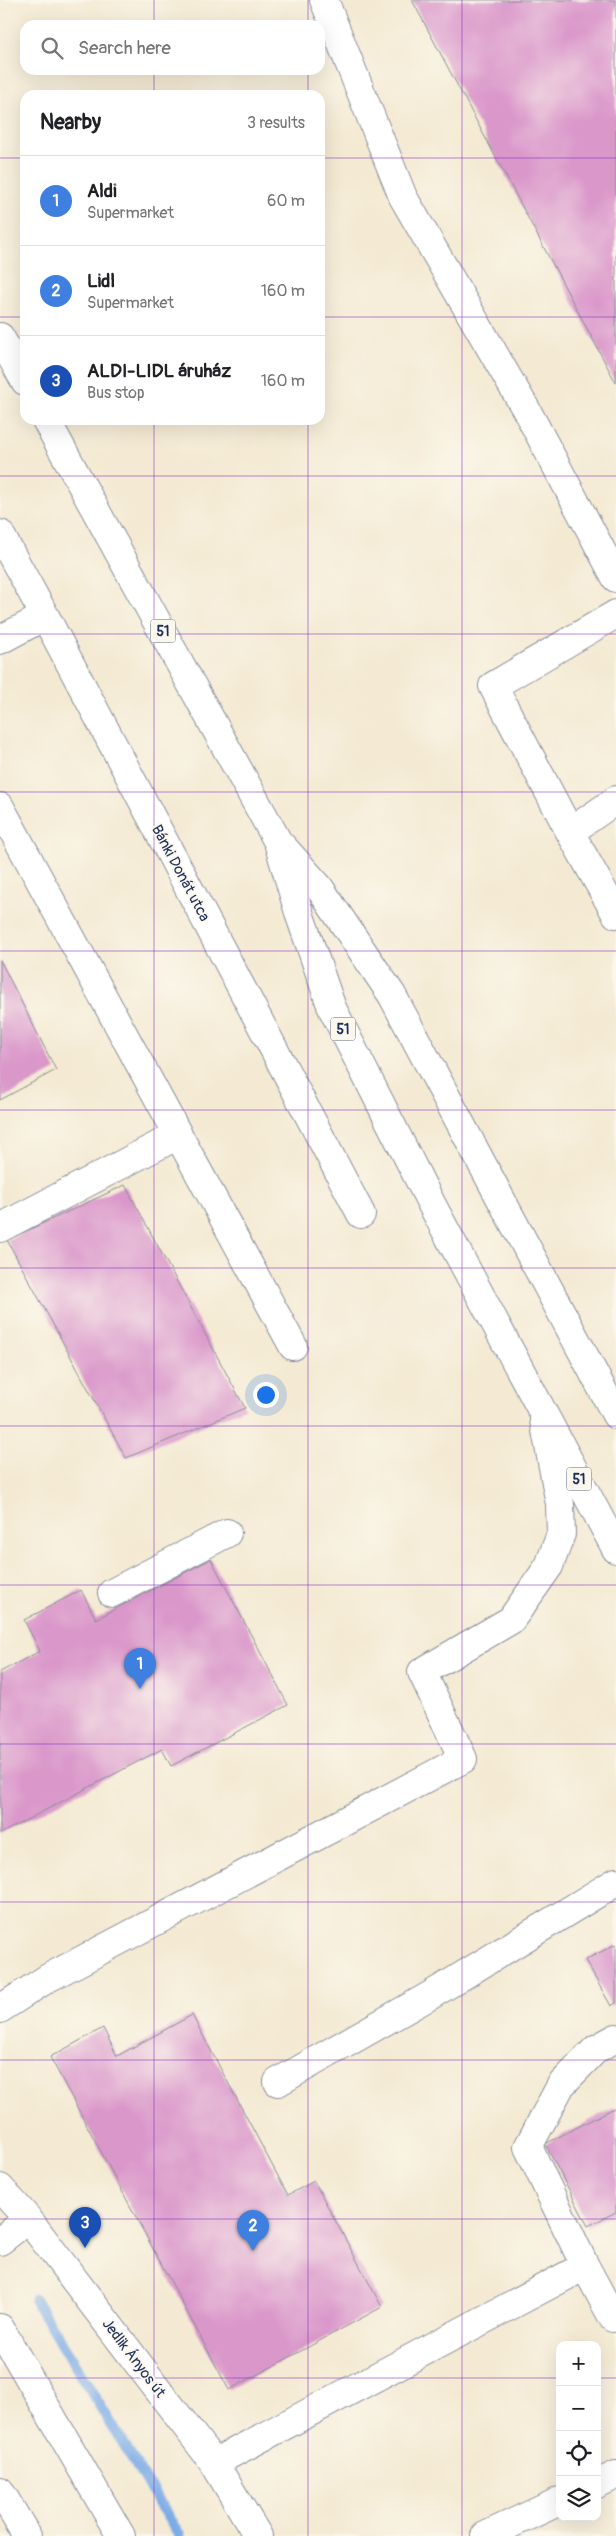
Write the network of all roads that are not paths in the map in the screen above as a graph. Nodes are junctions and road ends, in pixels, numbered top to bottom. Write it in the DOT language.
graph roads {
  1 [pos="324,0"];
  2 [pos="0,337"];
  3 [pos="20,372"];
  4 [pos="49,425"];
  5 [pos="0,534"];
  6 [pos="616,578"];
  7 [pos="616,614"];
  8 [pos="45,616"];
  9 [pos="0,640"];
  10 [pos="616,800"];
  11 [pos="0,807"];
  12 [pos="570,832"];
  13 [pos="278,842"];
  14 [pos="616,914"];
  15 [pos="178,1135"];
  16 [pos="360,1214"];
  17 [pos="0,1228"];
  18 [pos="293,1346"];
  19 [pos="542,1410"];
  20 [pos="616,1414"];
  21 [pos="227,1533"];
  22 [pos="616,1548"];
  23 [pos="112,1593"];
  24 [pos="616,1882"];
  25 [pos="0,2009"];
  26 [pos="616,2038"];
  27 [pos="278,2082"];
  28 [pos="0,2188"];
  29 [pos="28,2219"];
  30 [pos="0,2240"];
  31 [pos="585,2266"];
  32 [pos="615,2319"];
  33 [pos="0,2328"];
  34 [pos="214,2463"];
  35 [pos="616,2476"];
  36 [pos="601,2482"];
  37 [pos="0,2492"];
  38 [pos="556,2503"];
  39 [pos="27,2536"];
  40 [pos="121,2536"];
  41 [pos="258,2536"];
  42 [pos="485,2536"];
  1 -- 6 [label="main road"];
  2 -- 3 [label="main road"];
  4 -- 13 [label="main road, 51"];
  5 -- 8 [label="main road, Bánki Donát utca"];
  7 -- 12 [label="main road"];
  8 -- 9 [label="main road"];
  8 -- 16 [label="main road, Bánki Donát utca"];
  10 -- 12 [label="main road"];
  11 -- 15 [label="main road"];
  12 -- 14 [label="main road"];
  13 -- 19 [label="main road, 51"];
  13 -- 20 [label="main road, 51"];
  15 -- 17 [label="main road"];
  15 -- 18 [label="main road"];
  19 -- 22 [label="main road, 51"];
  19 -- 25 [label="main road"];
  21 -- 23 [label="main road"];
  24 -- 27 [label="main road"];
  26 -- 31 [label="main road"];
  28 -- 29 [label="main road, Jedlik Ányos út"];
  29 -- 30 [label="main road"];
  29 -- 34 [label="main road, Jedlik Ányos út"];
  31 -- 32 [label="main road"];
  31 -- 34 [label="main road"];
  33 -- 40 [label="main road"];
  34 -- 41 [label="main road, Jedlik Ányos út"];
  35 -- 36 [label="main road"];
  37 -- 39 [label="main road"];
  38 -- 42 [label="main road"];
}
